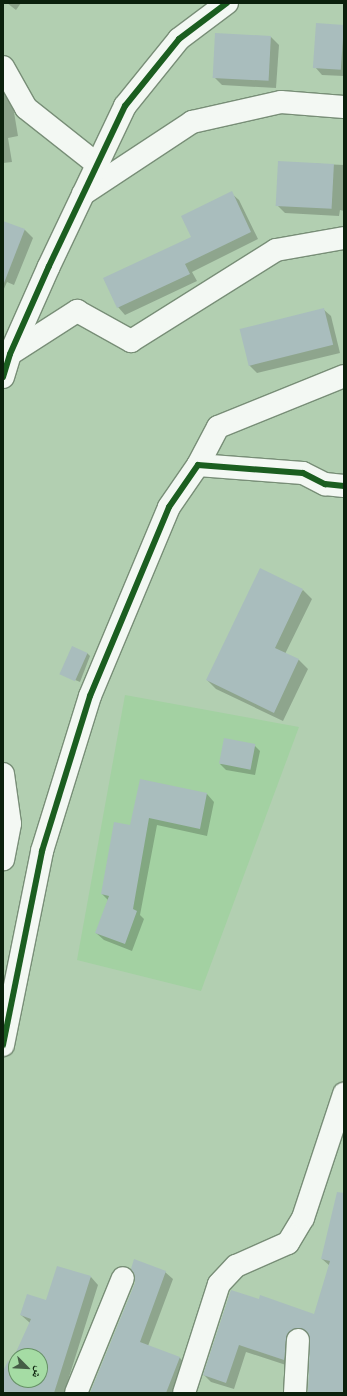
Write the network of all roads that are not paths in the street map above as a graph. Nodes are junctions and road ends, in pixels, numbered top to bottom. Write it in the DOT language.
graph roads {
  1 [pos="227,3"];
  2 [pos="3,67"];
  3 [pos="344,107"];
  4 [pos="97,164"];
  5 [pos="83,194"];
  6 [pos="344,238"];
  7 [pos="10,354"];
  8 [pos="344,376"];
  9 [pos="3,377"];
  10 [pos="198,465"];
  11 [pos="344,486"];
  12 [pos="3,774"];
  13 [pos="3,858"];
  14 [pos="3,1045"];
  15 [pos="344,1094"];
  16 [pos="124,1278"];
  17 [pos="298,1340"];
  18 [pos="76,1393"];
  19 [pos="184,1393"];
  20 [pos="295,1393"];
  1 -- 4 [label="street"];
  2 -- 4 [label="street"];
  3 -- 5 [label="street"];
  4 -- 5 [label="street"];
  5 -- 7 [label="street"];
  6 -- 7 [label="street"];
  7 -- 9 [label="street"];
  8 -- 10 [label="street"];
  10 -- 11 [label="street"];
  10 -- 14 [label="street"];
  12 -- 13 [label="street"];
  15 -- 19 [label="street"];
  16 -- 18 [label="street"];
  17 -- 20 [label="street"];
}
